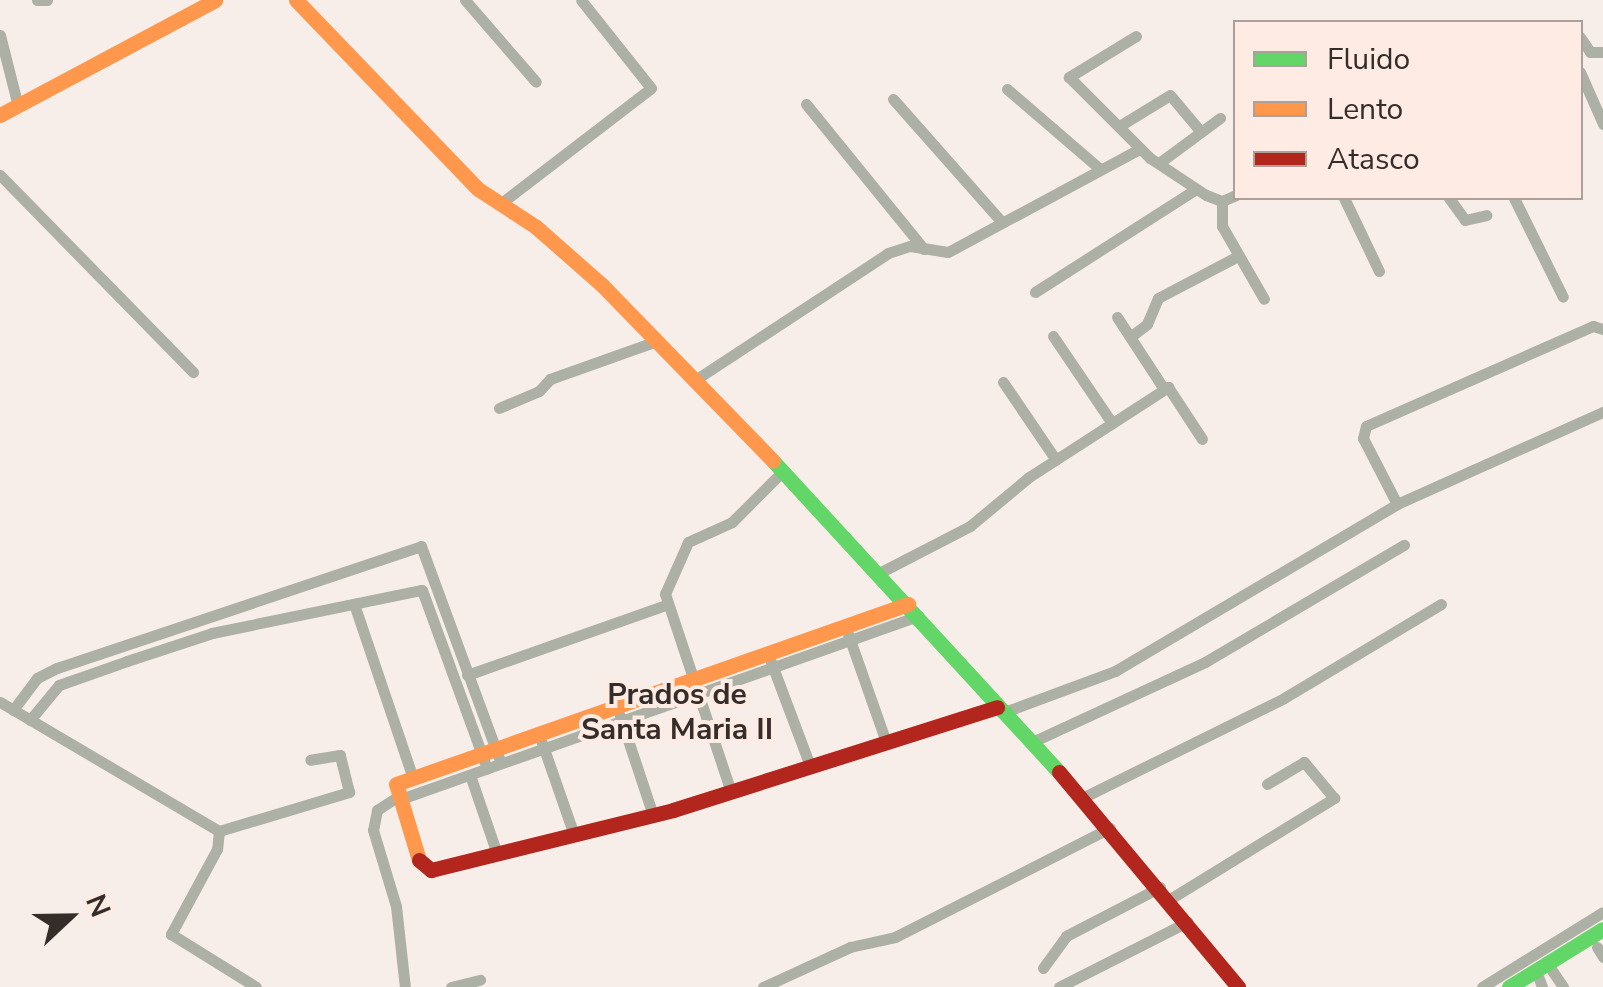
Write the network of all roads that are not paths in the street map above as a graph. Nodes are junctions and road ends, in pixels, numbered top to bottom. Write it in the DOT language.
graph roads {
  1 [pos="37,0"];
  2 [pos="47,0"];
  3 [pos="214,0"];
  4 [pos="296,0"];
  5 [pos="465,0"];
  6 [pos="581,0"];
  7 [pos="0,35"];
  8 [pos="1136,36"];
  9 [pos="1583,42"];
  10 [pos="1603,52"];
  11 [pos="1583,79"];
  12 [pos="536,82"];
  13 [pos="1007,89"];
  14 [pos="893,99"];
  15 [pos="806,104"];
  16 [pos="18,106"];
  17 [pos="0,115"];
  18 [pos="1220,118"];
  19 [pos="1120,124"];
  20 [pos="1603,124"];
  21 [pos="1201,132"];
  22 [pos="1140,148"];
  23 [pos="1159,163"];
  24 [pos="1098,168"];
  25 [pos="0,175"];
  26 [pos="1196,189"];
  27 [pos="1233,195"];
  28 [pos="1222,200"];
  29 [pos="1345,200"];
  30 [pos="1450,200"];
  31 [pos="1515,200"];
  32 [pos="500,204"];
  33 [pos="1486,215"];
  34 [pos="1002,222"];
  35 [pos="924,249"];
  36 [pos="1236,257"];
  37 [pos="1378,270"];
  38 [pos="1035,292"];
  39 [pos="1563,297"];
  40 [pos="1264,299"];
  41 [pos="1117,317"];
  42 [pos="1603,329"];
  43 [pos="1053,336"];
  44 [pos="1130,337"];
  45 [pos="657,342"];
  46 [pos="193,372"];
  47 [pos="695,380"];
  48 [pos="1004,382"];
  49 [pos="1164,389"];
  50 [pos="500,408"];
  51 [pos="1603,412"];
  52 [pos="1112,423"];
  53 [pos="1202,439"];
  54 [pos="1056,460"];
  55 [pos="781,473"];
  56 [pos="1398,504"];
  57 [pos="1404,545"];
  58 [pos="881,572"];
  59 [pos="354,604"];
  60 [pos="1441,604"];
  61 [pos="666,605"];
  62 [pos="913,610"];
  63 [pos="224,612"];
  64 [pos="207,618"];
  65 [pos="229,629"];
  66 [pos="212,633"];
  67 [pos="847,633"];
  68 [pos="122,646"];
  69 [pos="127,661"];
  70 [pos="771,661"];
  71 [pos="470,674"];
  72 [pos="456,678"];
  73 [pos="695,687"];
  74 [pos="0,702"];
  75 [pos="13,710"];
  76 [pos="999,710"];
  77 [pos="620,714"];
  78 [pos="30,720"];
  79 [pos="542,742"];
  80 [pos="886,742"];
  81 [pos="1030,743"];
  82 [pos="491,759"];
  83 [pos="310,760"];
  84 [pos="810,766"];
  85 [pos="470,775"];
  86 [pos="414,778"];
  87 [pos="1266,784"];
  88 [pos="731,792"];
  89 [pos="396,794"];
  90 [pos="1082,798"];
  91 [pos="653,815"];
  92 [pos="1110,828"];
  93 [pos="220,831"];
  94 [pos="574,834"];
  95 [pos="497,854"];
  96 [pos="1165,893"];
  97 [pos="1603,912"];
  98 [pos="1187,922"];
  99 [pos="1603,929"];
  100 [pos="1542,967"];
  101 [pos="1043,968"];
  102 [pos="480,980"];
  103 [pos="256,987"];
  104 [pos="404,987"];
  105 [pos="451,987"];
  106 [pos="763,987"];
  107 [pos="1058,987"];
  108 [pos="1238,987"];
  109 [pos="1482,987"];
  110 [pos="1509,987"];
  111 [pos="1542,987"];
  112 [pos="1563,987"];
  1 -- 2 [label="street"];
  3 -- 16 [label="street"];
  4 -- 32 [label="street"];
  5 -- 12 [label="street"];
  6 -- 32 [label="street"];
  7 -- 16 [label="street"];
  8 -- 19 [label="street"];
  9 -- 10 [label="street"];
  11 -- 20 [label="street"];
  13 -- 24 [label="street"];
  14 -- 34 [label="street"];
  15 -- 35 [label="street"];
  16 -- 17 [label="street"];
  18 -- 21 [label="street"];
  19 -- 21 [label="street"];
  19 -- 22 [label="street"];
  21 -- 23 [label="street"];
  22 -- 23 [label="street"];
  22 -- 24 [label="street"];
  23 -- 26 [label="street"];
  24 -- 34 [label="street"];
  25 -- 46 [label="street"];
  26 -- 28 [label="street"];
  26 -- 38 [label="street"];
  27 -- 28 [label="street"];
  28 -- 36 [label="street"];
  29 -- 37 [label="street"];
  30 -- 33 [label="street"];
  31 -- 39 [label="street"];
  32 -- 45 [label="street"];
  34 -- 35 [label="street"];
  35 -- 47 [label="street"];
  36 -- 40 [label="street"];
  36 -- 44 [label="street"];
  41 -- 44 [label="street"];
  42 -- 56 [label="street"];
  43 -- 52 [label="street"];
  44 -- 49 [label="street"];
  45 -- 47 [label="street"];
  45 -- 50 [label="street"];
  47 -- 55 [label="street"];
  48 -- 54 [label="street"];
  49 -- 52 [label="street"];
  49 -- 53 [label="street"];
  51 -- 56 [label="street"];
  52 -- 54 [label="street"];
  54 -- 58 [label="street"];
  55 -- 58 [label="street"];
  55 -- 61 [label="street"];
  56 -- 76 [label="street"];
  57 -- 81 [label="street"];
  58 -- 62 [label="street"];
  59 -- 65 [label="street"];
  59 -- 72 [label="street"];
  59 -- 86 [label="street"];
  60 -- 90 [label="street"];
  61 -- 71 [label="street"];
  61 -- 73 [label="street"];
  62 -- 67 [label="street"];
  62 -- 76 [label="street"];
  63 -- 64 [label="street"];
  63 -- 65 [label="street"];
  63 -- 71 [label="street"];
  64 -- 66 [label="street"];
  64 -- 68 [label="street"];
  65 -- 66 [label="street"];
  66 -- 69 [label="street"];
  67 -- 70 [label="street"];
  67 -- 80 [label="street"];
  68 -- 69 [label="street"];
  68 -- 75 [label="street"];
  69 -- 78 [label="street"];
  70 -- 73 [label="street"];
  70 -- 84 [label="street"];
  71 -- 72 [label="street"];
  71 -- 82 [label="street"];
  72 -- 82 [label="street"];
  73 -- 77 [label="street"];
  73 -- 88 [label="street"];
  74 -- 75 [label="street"];
  75 -- 78 [label="street"];
  76 -- 80 [label="street"];
  76 -- 81 [label="street"];
  77 -- 79 [label="street"];
  77 -- 91 [label="street"];
  78 -- 93 [label="street"];
  79 -- 82 [label="street"];
  79 -- 94 [label="street"];
  80 -- 84 [label="street"];
  81 -- 90 [label="street"];
  82 -- 85 [label="street"];
  82 -- 86 [label="street"];
  83 -- 93 [label="street"];
  84 -- 88 [label="street"];
  85 -- 89 [label="street"];
  85 -- 95 [label="street"];
  86 -- 89 [label="street"];
  87 -- 96 [label="street"];
  88 -- 91 [label="street"];
  89 -- 95 [label="street"];
  89 -- 104 [label="street"];
  90 -- 92 [label="street"];
  91 -- 94 [label="street"];
  92 -- 96 [label="street"];
  92 -- 106 [label="street"];
  93 -- 103 [label="street"];
  94 -- 95 [label="street"];
  96 -- 98 [label="street"];
  96 -- 101 [label="street"];
  97 -- 109 [label="street"];
  98 -- 107 [label="street"];
  98 -- 108 [label="street"];
  99 -- 100 [label="street"];
  100 -- 110 [label="street"];
  100 -- 111 [label="street"];
  100 -- 112 [label="street"];
  102 -- 105 [label="street"];
}
